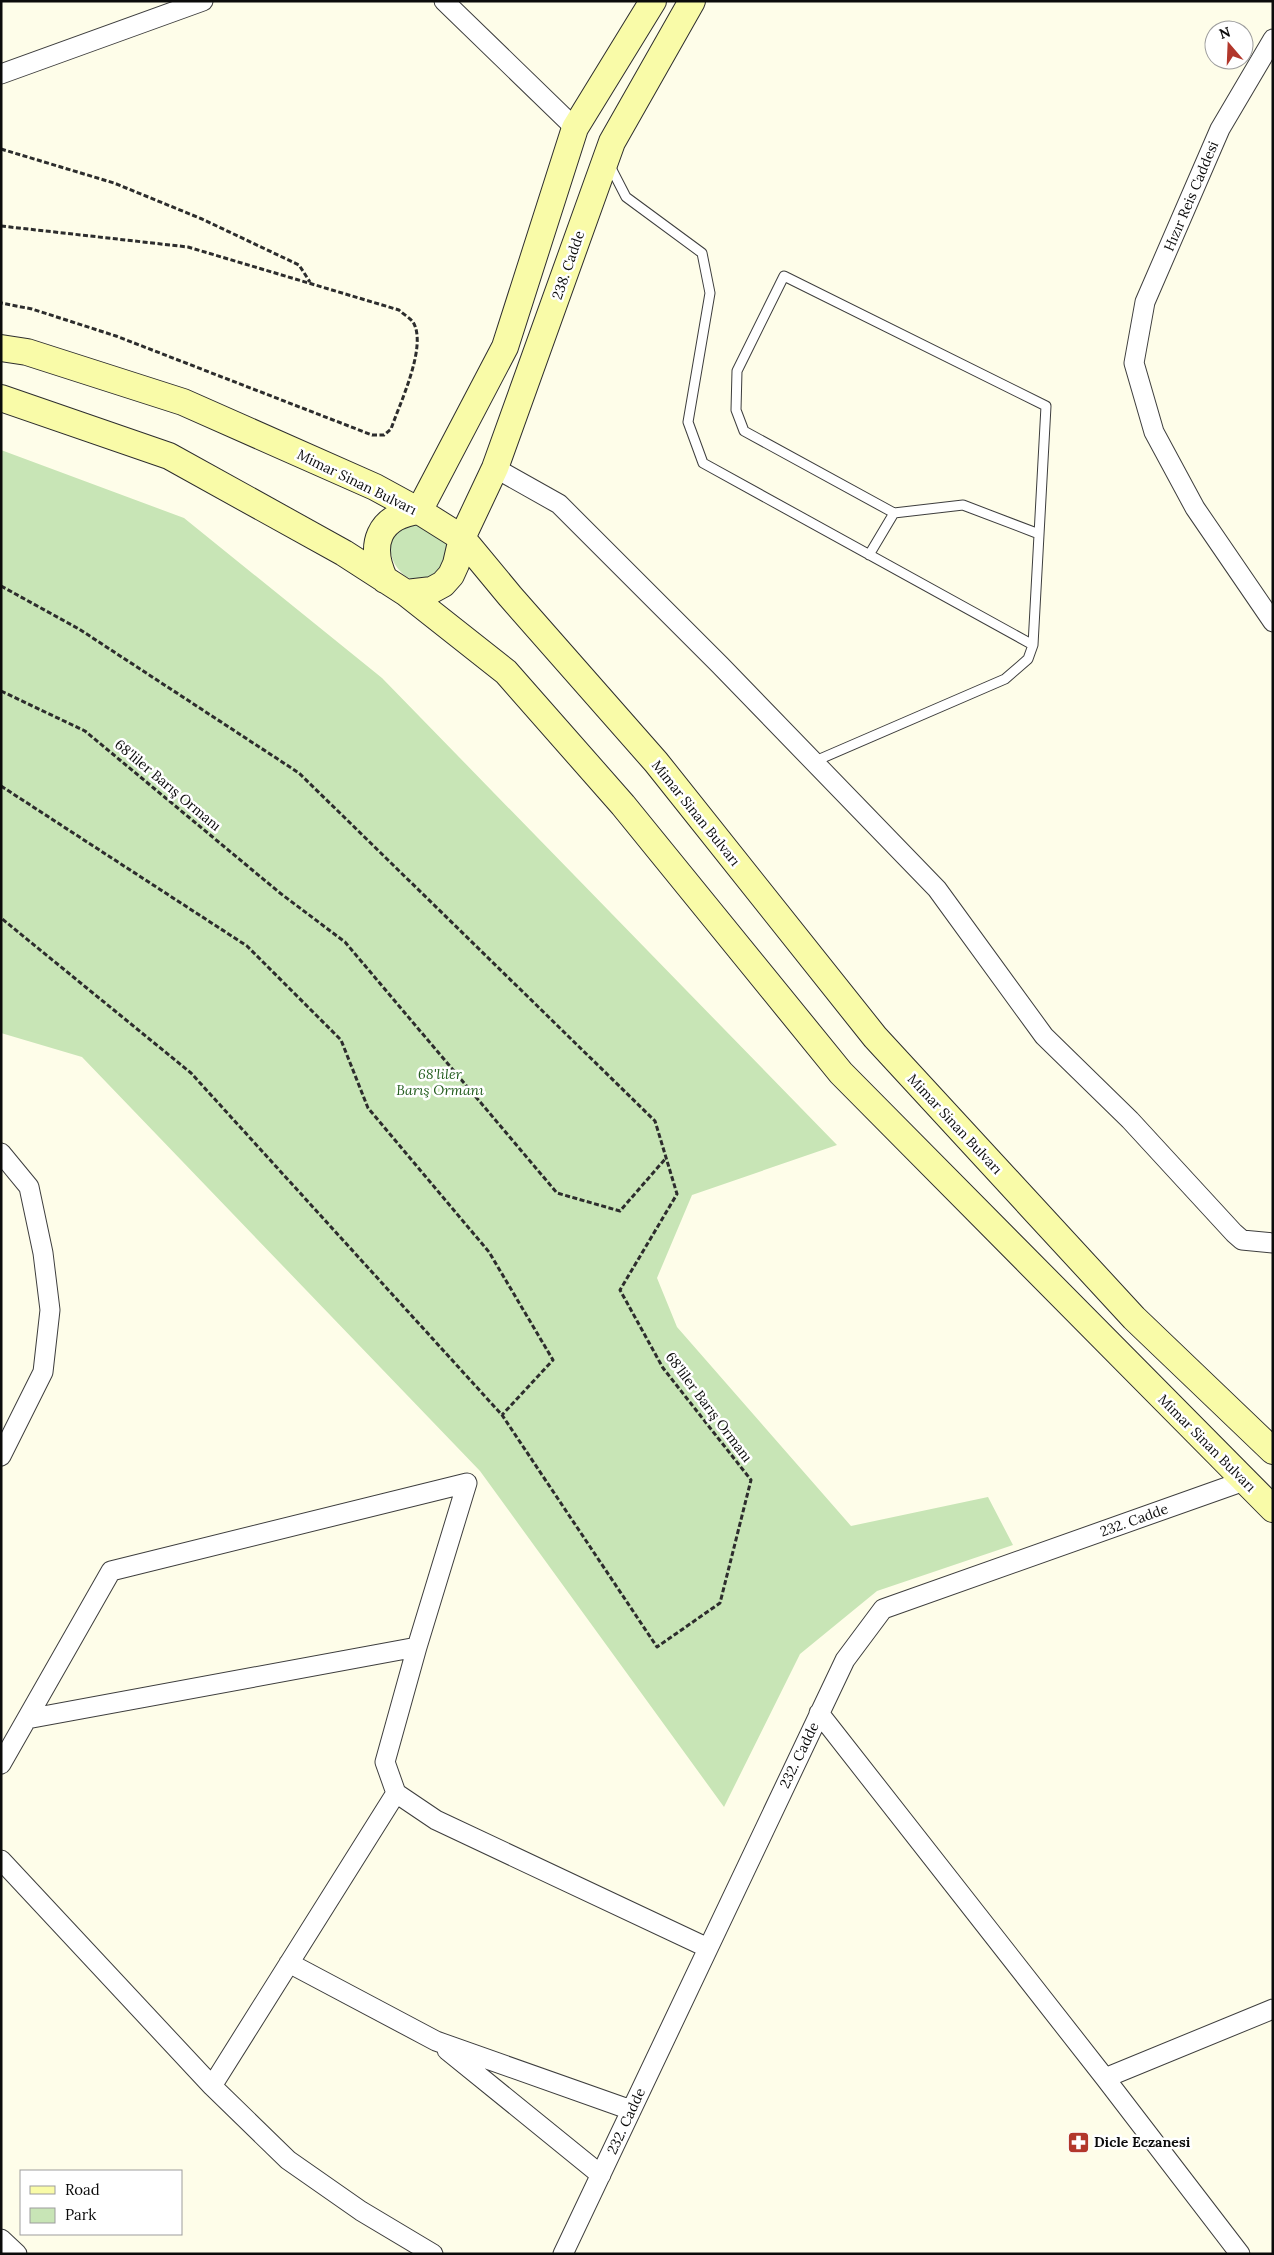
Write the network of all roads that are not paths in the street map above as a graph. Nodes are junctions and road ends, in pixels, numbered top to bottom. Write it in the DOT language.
graph roads {
  1 [pos="203,1"];
  2 [pos="444,1"];
  3 [pos="653,1"];
  4 [pos="692,1"];
  5 [pos="1273,39"];
  6 [pos="1,74"];
  7 [pos="576,128"];
  8 [pos="606,157"];
  9 [pos="1,348"];
  10 [pos="1,398"];
  11 [pos="495,468"];
  12 [pos="419,511"];
  13 [pos="894,512"];
  14 [pos="1039,534"];
  15 [pos="462,538"];
  16 [pos="869,554"];
  17 [pos="395,586"];
  18 [pos="1273,622"];
  19 [pos="1032,645"];
  20 [pos="813,762"];
  21 [pos="1,1153"];
  22 [pos="1273,1243"];
  23 [pos="1273,1451"];
  24 [pos="1,1456"];
  25 [pos="1244,1480"];
  26 [pos="1273,1509"];
  27 [pos="417,1647"];
  28 [pos="819,1713"];
  29 [pos="27,1719"];
  30 [pos="1,1764"];
  31 [pos="396,1793"];
  32 [pos="1,1860"];
  33 [pos="708,1948"];
  34 [pos="290,1963"];
  35 [pos="1273,2009"];
  36 [pos="436,2041"];
  37 [pos="1105,2078"];
  38 [pos="212,2086"];
  39 [pos="631,2110"];
  40 [pos="601,2174"];
  41 [pos="1,2239"];
  42 [pos="17,2254"];
  43 [pos="433,2254"];
  44 [pos="563,2254"];
  45 [pos="1240,2254"];
  1 -- 6 [label="street"];
  2 -- 7 [label="street"];
  3 -- 7 [label="main road"];
  4 -- 8 [label="main road, 238. Cadde"];
  5 -- 18 [label="street, Hızır Reis Caddesi"];
  7 -- 8 [label="main road"];
  7 -- 12 [label="main road"];
  8 -- 11 [label="main road, 238. Cadde"];
  8 -- 16 [label="lane"];
  9 -- 12 [label="main road, Mimar Sinan Bulvarı"];
  10 -- 17 [label="main road, Mimar Sinan Bulvarı"];
  11 -- 15 [label="main road, 238. Cadde"];
  11 -- 20 [label="street"];
  12 -- 15 [label="main road, Mimar Sinan Bulvarı"];
  12 -- 17 [label="main road"];
  13 -- 14 [label="lane"];
  13 -- 14 [label="lane"];
  13 -- 16 [label="lane"];
  14 -- 19 [label="lane"];
  15 -- 17 [label="main road"];
  15 -- 23 [label="main road, Mimar Sinan Bulvarı"];
  16 -- 19 [label="lane"];
  17 -- 25 [label="main road, Mimar Sinan Bulvarı"];
  19 -- 20 [label="lane"];
  20 -- 22 [label="street"];
  21 -- 24 [label="street"];
  25 -- 26 [label="main road, Mimar Sinan Bulvarı"];
  25 -- 28 [label="street, 232. Cadde"];
  27 -- 29 [label="street"];
  27 -- 29 [label="street"];
  27 -- 31 [label="street"];
  28 -- 33 [label="street, 232. Cadde"];
  28 -- 37 [label="street"];
  29 -- 30 [label="street"];
  31 -- 33 [label="street"];
  31 -- 34 [label="street"];
  32 -- 38 [label="street"];
  33 -- 39 [label="street, 232. Cadde"];
  34 -- 36 [label="street"];
  34 -- 38 [label="street"];
  35 -- 37 [label="street"];
  36 -- 39 [label="street"];
  36 -- 40 [label="street"];
  37 -- 45 [label="street"];
  38 -- 43 [label="street"];
  39 -- 40 [label="street, 232. Cadde"];
  40 -- 44 [label="street, 232. Cadde"];
  41 -- 42 [label="street"];
}
